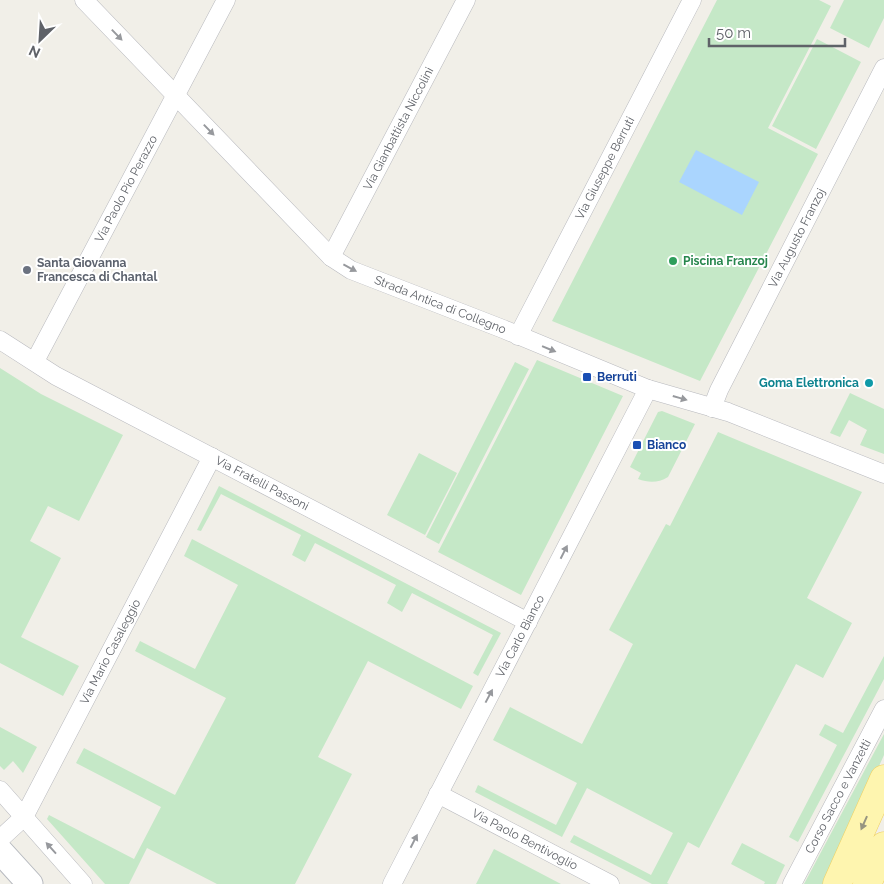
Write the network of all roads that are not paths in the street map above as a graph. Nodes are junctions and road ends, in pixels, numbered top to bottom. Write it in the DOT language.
graph roads {
  1 [pos="84,0"];
  2 [pos="226,0"];
  3 [pos="466,0"];
  4 [pos="692,0"];
  5 [pos="884,68"];
  6 [pos="175,95"];
  7 [pos="332,257"];
  8 [pos="518,336"];
  9 [pos="0,340"];
  10 [pos="35,362"];
  11 [pos="648,389"];
  12 [pos="712,408"];
  13 [pos="212,457"];
  14 [pos="884,474"];
  15 [pos="528,622"];
  16 [pos="884,710"];
  17 [pos="884,779"];
  18 [pos="0,790"];
  19 [pos="438,794"];
  20 [pos="24,817"];
  21 [pos="0,839"];
  22 [pos="884,846"];
  23 [pos="0,851"];
  24 [pos="30,884"];
  25 [pos="83,884"];
  26 [pos="392,884"];
  27 [pos="610,884"];
  28 [pos="792,884"];
  29 [pos="837,884"];
  30 [pos="867,884"];
  1 -- 6 [label="street, Strada Antica di Collegno, one-way"];
  2 -- 6 [label="street, Via Paolo Pio Perazzo"];
  3 -- 7 [label="street, Via Gianbattista Niccolini"];
  4 -- 8 [label="street, Via Giuseppe Berruti"];
  5 -- 12 [label="street, Via Augusto Franzoj"];
  6 -- 7 [label="street, Strada Antica di Collegno, one-way"];
  6 -- 10 [label="street, Via Paolo Pio Perazzo"];
  7 -- 8 [label="street, Strada Antica di Collegno, one-way"];
  8 -- 11 [label="street, Strada Antica di Collegno, one-way"];
  9 -- 10 [label="street, Via Fratelli Passoni"];
  10 -- 13 [label="street, Via Fratelli Passoni"];
  11 -- 12 [label="street, Strada Antica di Collegno, one-way"];
  15 -- 11 [label="street, Via Carlo Bianco, one-way"];
  12 -- 14 [label="street, Strada Antica di Collegno"];
  13 -- 15 [label="street, Via Fratelli Passoni"];
  13 -- 20 [label="street, Via Mario Casaleggio"];
  19 -- 15 [label="street, Via Carlo Bianco, one-way"];
  16 -- 28 [label="street, Corso Sacco e Vanzetti"];
  17 -- 29 [label="main road, one-way"];
  18 -- 20 [label="street"];
  26 -- 19 [label="street, Via Carlo Bianco, one-way"];
  19 -- 27 [label="street, Via Paolo Bentivoglio"];
  20 -- 21 [label="street, Via Mario Casaleggio"];
  25 -- 20 [label="street, one-way"];
  22 -- 30 [label="main road"];
  23 -- 24 [label="street"];
}
